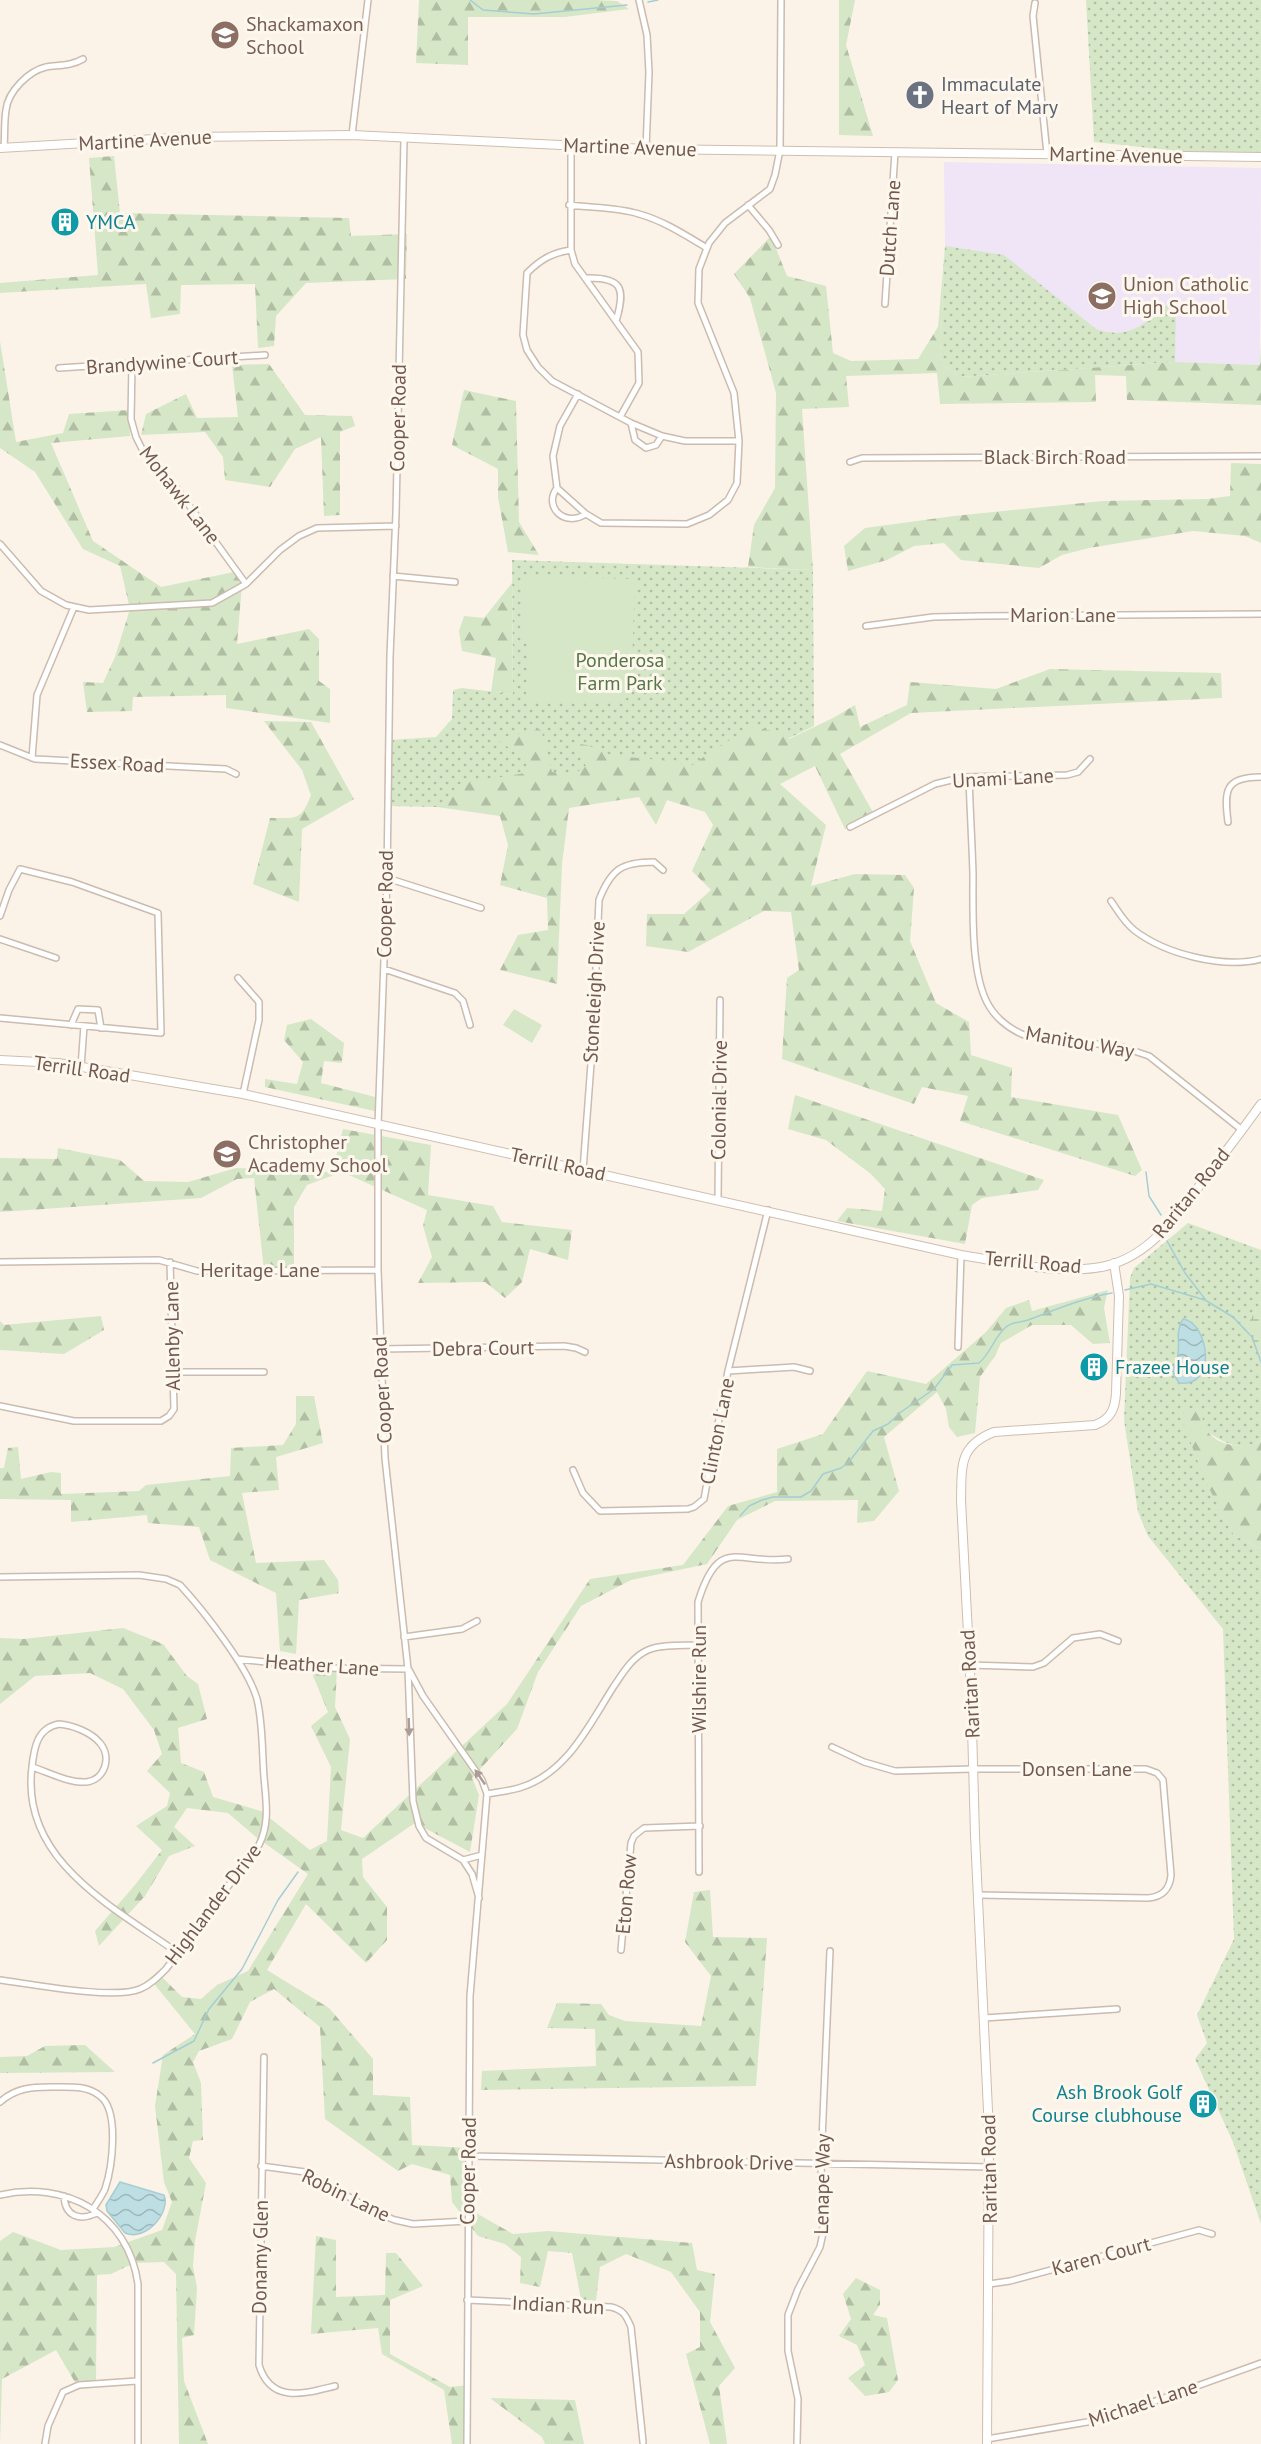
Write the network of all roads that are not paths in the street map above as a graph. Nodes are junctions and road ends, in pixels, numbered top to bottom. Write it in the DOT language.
graph roads {
  1 [pos="368,0"];
  2 [pos="639,0"];
  3 [pos="781,0"];
  4 [pos="1035,3"];
  5 [pos="83,59"];
  6 [pos="352,135"];
  7 [pos="404,139"];
  8 [pos="571,146"];
  9 [pos="2,148"];
  10 [pos="646,149"];
  11 [pos="780,151"];
  12 [pos="895,152"];
  13 [pos="1047,154"];
  14 [pos="1261,157"];
  15 [pos="569,205"];
  16 [pos="748,205"];
  17 [pos="778,245"];
  18 [pos="707,248"];
  19 [pos="571,250"];
  20 [pos="586,278"];
  21 [pos="885,304"];
  22 [pos="616,321"];
  23 [pos="265,355"];
  24 [pos="132,364"];
  25 [pos="59,368"];
  26 [pos="578,394"];
  27 [pos="620,417"];
  28 [pos="631,423"];
  29 [pos="662,436"];
  30 [pos="739,441"];
  31 [pos="1261,456"];
  32 [pos="850,462"];
  33 [pos="557,488"];
  34 [pos="586,514"];
  35 [pos="396,526"];
  36 [pos="0,544"];
  37 [pos="393,576"];
  38 [pos="455,582"];
  39 [pos="246,584"];
  40 [pos="74,607"];
  41 [pos="1261,615"];
  42 [pos="866,626"];
  43 [pos="0,745"];
  44 [pos="32,758"];
  45 [pos="1090,759"];
  46 [pos="236,774"];
  47 [pos="969,777"];
  48 [pos="1261,777"];
  49 [pos="1228,822"];
  50 [pos="850,827"];
  51 [pos="663,870"];
  52 [pos="387,878"];
  53 [pos="1111,901"];
  54 [pos="482,908"];
  55 [pos="0,916"];
  56 [pos="0,939"];
  57 [pos="56,958"];
  58 [pos="1261,959"];
  59 [pos="384,969"];
  60 [pos="238,978"];
  61 [pos="720,1000"];
  62 [pos="0,1018"];
  63 [pos="71,1025"];
  64 [pos="470,1025"];
  65 [pos="84,1026"];
  66 [pos="101,1028"];
  67 [pos="0,1060"];
  68 [pos="81,1067"];
  69 [pos="243,1094"];
  70 [pos="1261,1104"];
  71 [pos="378,1125"];
  72 [pos="1242,1130"];
  73 [pos="583,1170"];
  74 [pos="718,1199"];
  75 [pos="768,1210"];
  76 [pos="961,1255"];
  77 [pos="0,1262"];
  78 [pos="170,1262"];
  79 [pos="1114,1263"];
  80 [pos="378,1270"];
  81 [pos="958,1347"];
  82 [pos="380,1349"];
  83 [pos="585,1352"];
  84 [pos="728,1371"];
  85 [pos="810,1371"];
  86 [pos="173,1372"];
  87 [pos="264,1372"];
  88 [pos="0,1406"];
  89 [pos="573,1470"];
  90 [pos="788,1559"];
  91 [pos="0,1577"];
  92 [pos="477,1621"];
  93 [pos="404,1637"];
  94 [pos="1118,1641"];
  95 [pos="699,1644"];
  96 [pos="237,1659"];
  97 [pos="969,1665"];
  98 [pos="408,1668"];
  99 [pos="423,1696"];
  100 [pos="408,1702"];
  101 [pos="832,1747"];
  102 [pos="32,1767"];
  103 [pos="973,1768"];
  104 [pos="487,1794"];
  105 [pos="700,1826"];
  106 [pos="482,1854"];
  107 [pos="464,1860"];
  108 [pos="699,1872"];
  109 [pos="978,1895"];
  110 [pos="479,1898"];
  111 [pos="621,1950"];
  112 [pos="830,1951"];
  113 [pos="178,1953"];
  114 [pos="0,1980"];
  115 [pos="1117,2009"];
  116 [pos="984,2018"];
  117 [pos="264,2057"];
  118 [pos="0,2102"];
  119 [pos="469,2156"];
  120 [pos="821,2163"];
  121 [pos="261,2166"];
  122 [pos="990,2167"];
  123 [pos="0,2195"];
  124 [pos="64,2196"];
  125 [pos="95,2211"];
  126 [pos="467,2221"];
  127 [pos="1212,2234"];
  128 [pos="990,2284"];
  129 [pos="467,2300"];
  130 [pos="1261,2363"];
  131 [pos="137,2381"];
  132 [pos="336,2386"];
  133 [pos="987,2441"];
  134 [pos="643,2442"];
  135 [pos="45,2444"];
  136 [pos="138,2444"];
  137 [pos="467,2444"];
  138 [pos="797,2444"];
  1 -- 6 [label="street"];
  2 -- 10 [label="street"];
  3 -- 11 [label="street"];
  4 -- 13 [label="street"];
  5 -- 9 [label="street"];
  6 -- 7 [label="street, Martine Avenue"];
  6 -- 9 [label="street, Martine Avenue"];
  7 -- 8 [label="street, Martine Avenue"];
  7 -- 35 [label="street, Cooper Road"];
  8 -- 10 [label="street, Martine Avenue"];
  8 -- 15 [label="street"];
  10 -- 11 [label="street, Martine Avenue"];
  11 -- 12 [label="street, Martine Avenue"];
  11 -- 16 [label="street"];
  12 -- 13 [label="street, Martine Avenue"];
  12 -- 21 [label="street, Dutch Lane"];
  13 -- 14 [label="street, Martine Avenue"];
  15 -- 18 [label="street"];
  15 -- 19 [label="street"];
  16 -- 17 [label="street"];
  16 -- 18 [label="street"];
  18 -- 30 [label="street"];
  19 -- 20 [label="street"];
  19 -- 26 [label="street"];
  20 -- 22 [label="street"];
  20 -- 22 [label="street"];
  22 -- 27 [label="street"];
  23 -- 24 [label="street, Brandywine Court"];
  24 -- 25 [label="street, Brandywine Court"];
  24 -- 39 [label="street, Mohawk Lane"];
  26 -- 27 [label="street"];
  26 -- 33 [label="street"];
  27 -- 28 [label="street"];
  28 -- 29 [label="street"];
  28 -- 29 [label="street"];
  29 -- 30 [label="street"];
  30 -- 34 [label="street"];
  31 -- 32 [label="street, Black Birch Road"];
  33 -- 34 [label="street"];
  33 -- 34 [label="street"];
  35 -- 37 [label="street, Cooper Road"];
  35 -- 39 [label="street"];
  36 -- 40 [label="street"];
  37 -- 38 [label="street"];
  37 -- 52 [label="street, Cooper Road"];
  39 -- 40 [label="street"];
  40 -- 44 [label="street"];
  41 -- 42 [label="street, Marion Lane"];
  43 -- 44 [label="street, Essex Road"];
  44 -- 46 [label="street, Essex Road"];
  45 -- 47 [label="street, Unami Lane"];
  47 -- 50 [label="street, Unami Lane"];
  47 -- 72 [label="street, Manitou Way"];
  48 -- 49 [label="street"];
  51 -- 73 [label="street, Stoneleigh Drive"];
  52 -- 54 [label="street"];
  52 -- 59 [label="street, Cooper Road"];
  53 -- 58 [label="street"];
  55 -- 66 [label="street"];
  56 -- 57 [label="street"];
  59 -- 64 [label="street"];
  59 -- 71 [label="street, Cooper Road"];
  60 -- 69 [label="street"];
  61 -- 74 [label="street, Colonial Drive"];
  62 -- 63 [label="street"];
  63 -- 65 [label="street"];
  63 -- 66 [label="street"];
  65 -- 66 [label="street"];
  65 -- 68 [label="street"];
  67 -- 68 [label="street, Terrill Road"];
  68 -- 69 [label="street, Terrill Road"];
  69 -- 71 [label="street, Terrill Road"];
  70 -- 72 [label="street, Raritan Road"];
  71 -- 73 [label="street, Terrill Road"];
  71 -- 80 [label="street, Cooper Road"];
  72 -- 79 [label="street, Raritan Road"];
  73 -- 74 [label="street, Terrill Road"];
  74 -- 75 [label="street, Terrill Road"];
  75 -- 76 [label="street, Terrill Road"];
  75 -- 84 [label="street, Clinton Lane"];
  76 -- 79 [label="street, Terrill Road"];
  76 -- 81 [label="street"];
  77 -- 78 [label="street, Heritage Lane"];
  78 -- 80 [label="street, Heritage Lane"];
  78 -- 86 [label="street, Allenby Lane"];
  79 -- 97 [label="street, Raritan Road"];
  80 -- 82 [label="street, Cooper Road"];
  82 -- 83 [label="street, Debra Court"];
  82 -- 93 [label="street, Cooper Road"];
  84 -- 85 [label="street"];
  84 -- 89 [label="street, Clinton Lane"];
  86 -- 87 [label="street"];
  86 -- 88 [label="street, Allenby Lane"];
  90 -- 95 [label="street, Wilshire Run"];
  91 -- 96 [label="street, Highlander Drive"];
  92 -- 93 [label="street"];
  93 -- 98 [label="street, Cooper Road"];
  94 -- 97 [label="street"];
  95 -- 104 [label="street"];
  95 -- 105 [label="street, Wilshire Run"];
  96 -- 98 [label="street, Heather Lane"];
  96 -- 113 [label="street, Highlander Drive"];
  97 -- 103 [label="street, Raritan Road"];
  98 -- 99 [label="street, Cooper Road"];
  98 -- 100 [label="street, Cooper Road"];
  99 -- 100 [label="street"];
  104 -- 99 [label="street, Cooper Road, one-way"];
  100 -- 107 [label="street, Cooper Road, one-way"];
  101 -- 103 [label="street"];
  102 -- 102 [label="street"];
  102 -- 113 [label="street"];
  103 -- 109 [label="street, Raritan Road"];
  103 -- 109 [label="street, Donsen Lane"];
  104 -- 106 [label="street, Cooper Road"];
  105 -- 108 [label="street, Wilshire Run"];
  105 -- 111 [label="street, Eton Row"];
  106 -- 107 [label="street"];
  106 -- 110 [label="street, Cooper Road"];
  107 -- 110 [label="street, Cooper Road"];
  109 -- 116 [label="street, Raritan Road"];
  110 -- 119 [label="street, Cooper Road"];
  112 -- 120 [label="street, Lenape Way"];
  113 -- 114 [label="street, Highlander Drive"];
  115 -- 116 [label="street"];
  116 -- 122 [label="street, Raritan Road"];
  117 -- 121 [label="street, Donamy Glen"];
  118 -- 125 [label="street"];
  119 -- 120 [label="street, Ashbrook Drive"];
  119 -- 126 [label="street, Cooper Road"];
  120 -- 122 [label="street, Ashbrook Drive"];
  120 -- 138 [label="street, Lenape Way"];
  121 -- 126 [label="street, Robin Lane"];
  121 -- 132 [label="street, Donamy Glen"];
  122 -- 128 [label="street, Raritan Road"];
  123 -- 124 [label="street"];
  124 -- 125 [label="street"];
  124 -- 125 [label="street"];
  125 -- 131 [label="street"];
  126 -- 129 [label="street, Cooper Road"];
  127 -- 128 [label="street, Karen Court"];
  128 -- 133 [label="street, Raritan Road"];
  129 -- 134 [label="street, Indian Run"];
  129 -- 137 [label="street, Cooper Road"];
  130 -- 133 [label="street, Michael Lane"];
  131 -- 135 [label="street"];
  131 -- 136 [label="street"];
}
